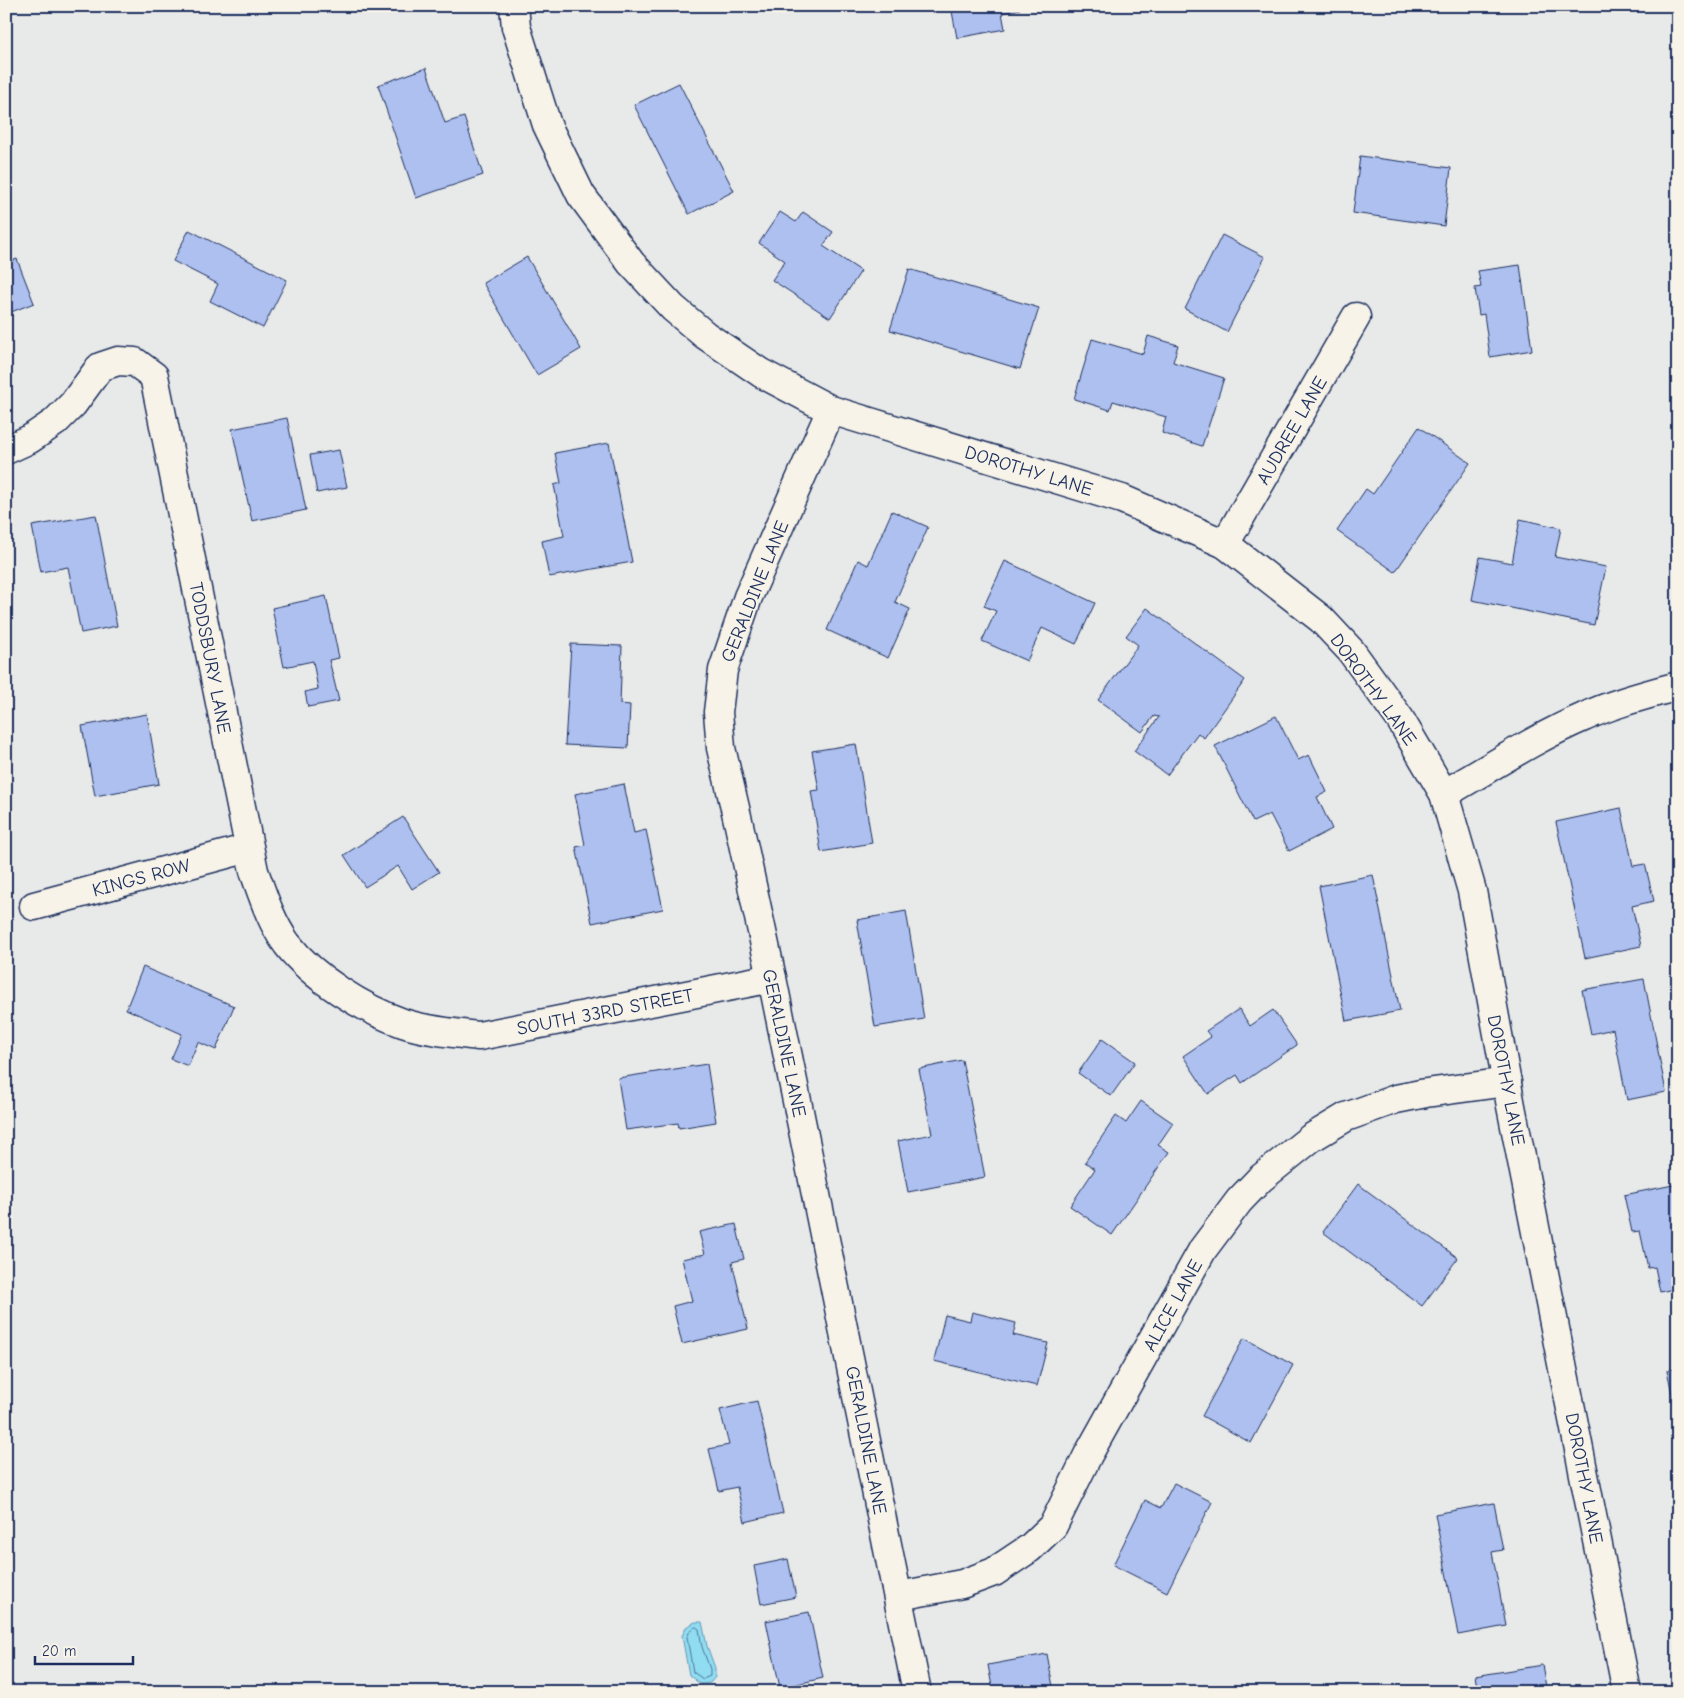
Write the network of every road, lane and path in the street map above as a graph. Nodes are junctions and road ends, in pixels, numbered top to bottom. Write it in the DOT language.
graph roads {
  1 [pos="514,6"];
  2 [pos="1356,317"];
  3 [pos="831,410"];
  4 [pos="6,450"];
  5 [pos="1226,544"];
  6 [pos="1678,686"];
  7 [pos="1444,794"];
  8 [pos="249,848"];
  9 [pos="34,906"];
  10 [pos="772,978"];
  11 [pos="437,1031"];
  12 [pos="1507,1082"];
  13 [pos="898,1596"];
  14 [pos="917,1692"];
  15 [pos="1627,1692"];
  1 -- 3 [label="street, DOROTHY LANE"];
  2 -- 5 [label="street, AUDREE LANE"];
  3 -- 5 [label="street, DOROTHY LANE"];
  3 -- 10 [label="street, GERALDINE LANE"];
  4 -- 8 [label="street, TODDSBURY LANE"];
  5 -- 7 [label="street, DOROTHY LANE"];
  6 -- 7 [label="street"];
  7 -- 12 [label="street, DOROTHY LANE"];
  8 -- 9 [label="street, KINGS ROW"];
  8 -- 11 [label="street, TODDSBURY LANE"];
  10 -- 11 [label="street, SOUTH 33RD STREET"];
  10 -- 13 [label="street, GERALDINE LANE"];
  12 -- 13 [label="street, ALICE LANE"];
  12 -- 15 [label="street, DOROTHY LANE"];
  13 -- 14 [label="street, GERALDINE LANE"];
}
